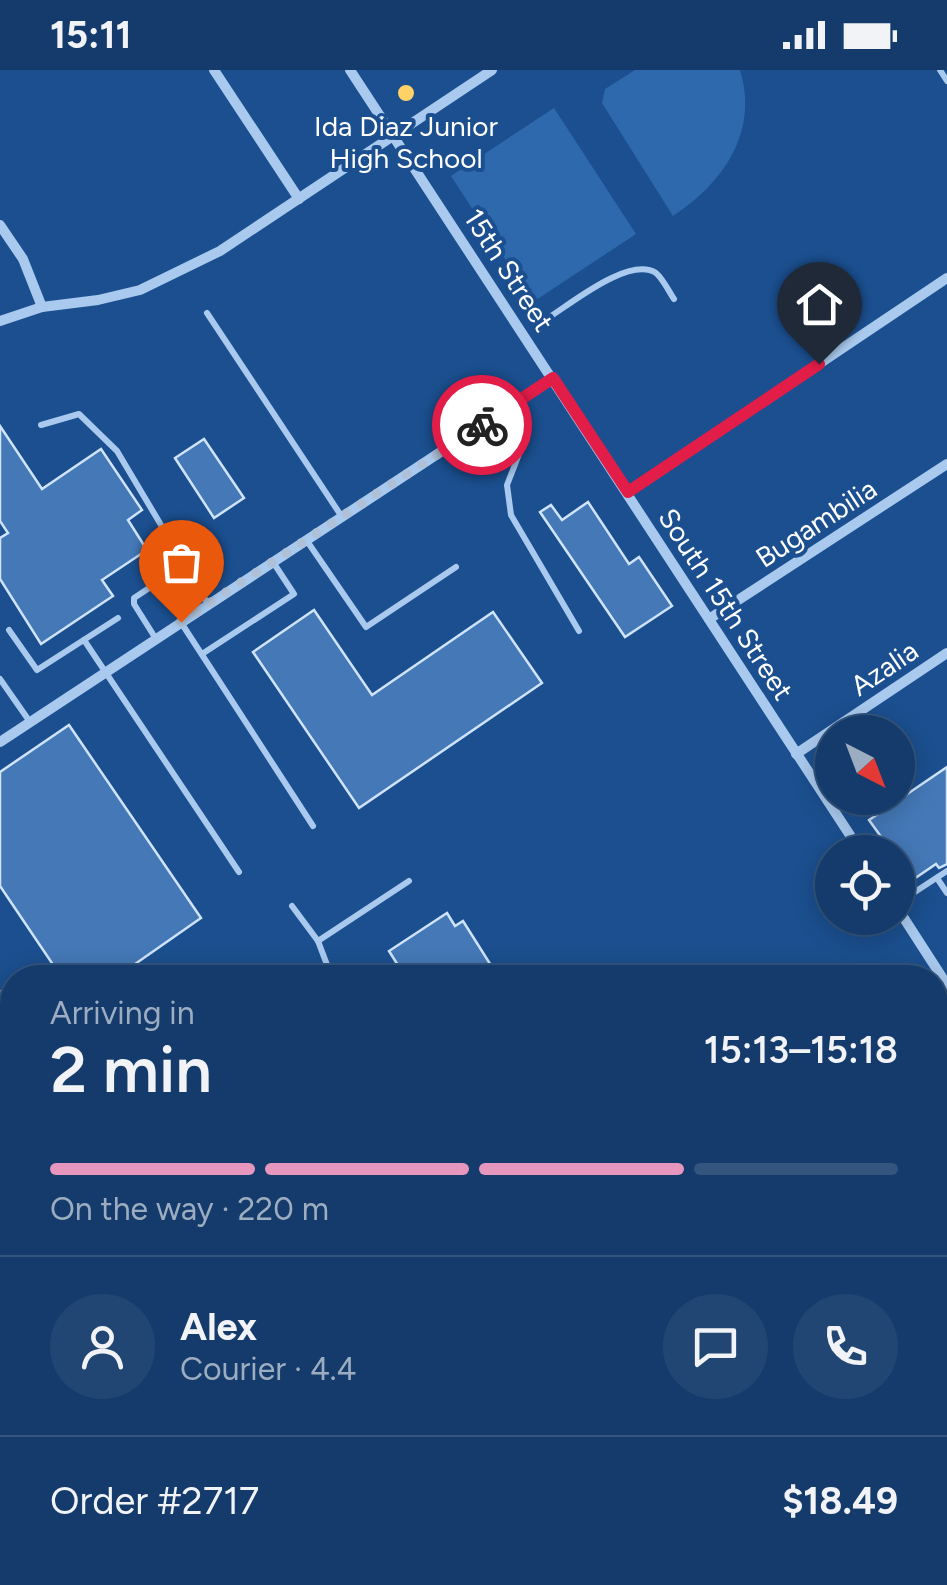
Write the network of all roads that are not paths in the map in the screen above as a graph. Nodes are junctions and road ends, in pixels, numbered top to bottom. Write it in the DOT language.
graph roads {
  1 [pos="214,70"];
  2 [pos="350,70"];
  3 [pos="492,70"];
  4 [pos="940,70"];
  5 [pos="947,81"];
  6 [pos="394,136"];
  7 [pos="299,199"];
  8 [pos="0,224"];
  9 [pos="947,278"];
  10 [pos="674,299"];
  11 [pos="42,306"];
  12 [pos="207,314"];
  13 [pos="551,316"];
  14 [pos="0,321"];
  15 [pos="553,378"];
  16 [pos="503,411"];
  17 [pos="41,424"];
  18 [pos="947,464"];
  19 [pos="628,492"];
  20 [pos="342,517"];
  21 [pos="306,540"];
  22 [pos="273,562"];
  23 [pos="184,566"];
  24 [pos="456,568"];
  25 [pos="208,604"];
  26 [pos="118,618"];
  27 [pos="709,619"];
  28 [pos="181,622"];
  29 [pos="9,630"];
  30 [pos="579,631"];
  31 [pos="156,639"];
  32 [pos="84,640"];
  33 [pos="947,653"];
  34 [pos="202,654"];
  35 [pos="106,672"];
  36 [pos="2,685"];
  37 [pos="30,722"];
  38 [pos="0,742"];
  39 [pos="796,754"];
  40 [pos="313,826"];
  41 [pos="850,835"];
  42 [pos="947,871"];
  43 [pos="238,872"];
  44 [pos="937,878"];
  45 [pos="409,881"];
  46 [pos="947,893"];
  47 [pos="915,894"];
  48 [pos="292,906"];
  49 [pos="915,933"];
  50 [pos="318,942"];
  51 [pos="327,965"];
  52 [pos="935,965"];
  1 -- 7 [label="street"];
  2 -- 6 [label="street"];
  3 -- 6 [label="street"];
  4 -- 5 [label="lane"];
  6 -- 7 [label="street"];
  6 -- 15 [label="street, 15th Street"];
  7 -- 11 [label="street"];
  8 -- 11 [label="street"];
  9 -- 19 [label="street"];
  10 -- 13 [label="lane"];
  11 -- 14 [label="street"];
  12 -- 20 [label="lane"];
  15 -- 16 [label="street"];
  15 -- 19 [label="street, South 15th Street"];
  16 -- 20 [label="street"];
  16 -- 30 [label="lane"];
  17 -- 23 [label="lane"];
  18 -- 27 [label="street, Bugambilia"];
  19 -- 27 [label="street, South 15th Street"];
  20 -- 21 [label="street"];
  21 -- 22 [label="street"];
  21 -- 24 [label="lane"];
  22 -- 25 [label="street"];
  22 -- 34 [label="lane"];
  23 -- 25 [label="lane"];
  23 -- 31 [label="lane"];
  25 -- 28 [label="street"];
  26 -- 32 [label="lane"];
  27 -- 39 [label="street, South 15th Street"];
  28 -- 31 [label="street"];
  28 -- 34 [label="lane"];
  29 -- 32 [label="lane"];
  31 -- 35 [label="street"];
  32 -- 35 [label="lane"];
  33 -- 39 [label="street, Azalia"];
  34 -- 40 [label="lane"];
  35 -- 37 [label="street"];
  35 -- 43 [label="lane"];
  36 -- 37 [label="lane"];
  37 -- 38 [label="street"];
  39 -- 41 [label="street"];
  42 -- 44 [label="lane"];
  44 -- 46 [label="lane"];
  44 -- 47 [label="lane"];
  45 -- 50 [label="lane"];
  48 -- 50 [label="lane"];
  49 -- 52 [label="street"];
  50 -- 51 [label="lane"];
}
